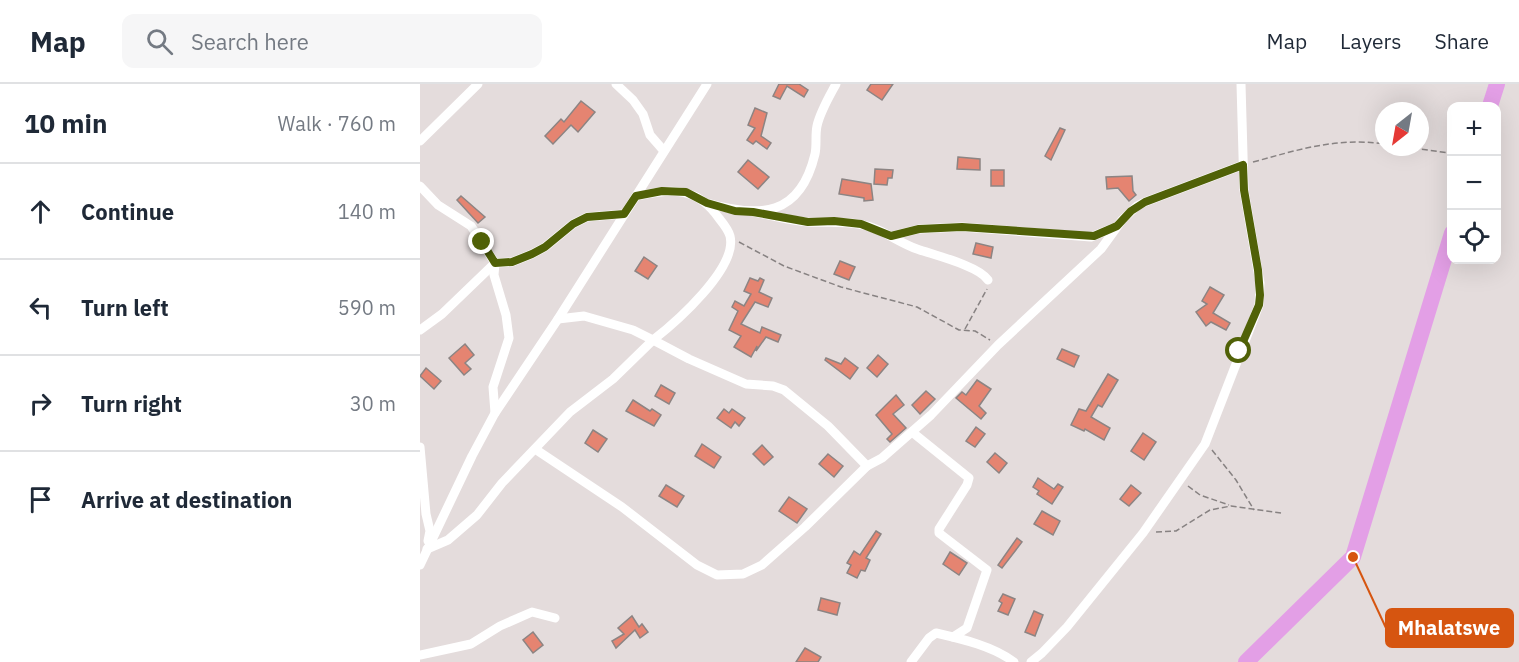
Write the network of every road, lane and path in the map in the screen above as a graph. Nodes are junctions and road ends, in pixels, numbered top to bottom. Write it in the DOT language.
graph roads {
  1 [pos="478,84"];
  2 [pos="616,84"];
  3 [pos="707,84"];
  4 [pos="836,84"];
  5 [pos="1240,84"];
  6 [pos="420,141"];
  7 [pos="1375,143"];
  8 [pos="664,151"];
  9 [pos="1429,151"];
  10 [pos="1447,153"];
  11 [pos="1243,165"];
  12 [pos="420,186"];
  13 [pos="636,196"];
  14 [pos="707,203"];
  15 [pos="753,212"];
  16 [pos="624,214"];
  17 [pos="1117,226"];
  18 [pos="891,236"];
  19 [pos="731,238"];
  20 [pos="495,263"];
  21 [pos="988,280"];
  22 [pos="558,319"];
  23 [pos="420,330"];
  24 [pos="964,331"];
  25 [pos="653,340"];
  26 [pos="998,345"];
  27 [pos="495,413"];
  28 [pos="912,432"];
  29 [pos="1205,444"];
  30 [pos="420,447"];
  31 [pos="535,449"];
  32 [pos="867,466"];
  33 [pos="1180,480"];
  34 [pos="1231,506"];
  35 [pos="1254,510"];
  36 [pos="1281,513"];
  37 [pos="1143,533"];
  38 [pos="427,549"];
  39 [pos="420,565"];
  40 [pos="555,618"];
  41 [pos="953,637"];
  42 [pos="420,655"];
  43 [pos="911,662"];
  44 [pos="1014,662"];
  45 [pos="1031,662"];
  1 -- 6 [label="street"];
  2 -- 8 [label="street"];
  3 -- 8 [label="street"];
  4 -- 15 [label="street"];
  5 -- 11 [label="street"];
  7 -- 11 [label="path"];
  8 -- 13 [label="street"];
  9 -- 10 [label="path"];
  11 -- 17 [label="street"];
  11 -- 29 [label="street"];
  12 -- 20 [label="street"];
  13 -- 14 [label="street"];
  13 -- 16 [label="street"];
  14 -- 15 [label="street"];
  14 -- 19 [label="street"];
  15 -- 18 [label="street"];
  16 -- 20 [label="street"];
  16 -- 22 [label="street"];
  17 -- 18 [label="street"];
  17 -- 26 [label="street"];
  18 -- 21 [label="street"];
  19 -- 24 [label="path"];
  19 -- 25 [label="street"];
  20 -- 23 [label="street"];
  20 -- 27 [label="street"];
  21 -- 24 [label="path"];
  22 -- 25 [label="street"];
  22 -- 27 [label="street"];
  24 -- 26 [label="path"];
  25 -- 31 [label="street"];
  25 -- 32 [label="street"];
  26 -- 28 [label="street"];
  27 -- 38 [label="street"];
  28 -- 32 [label="street"];
  28 -- 41 [label="street"];
  29 -- 33 [label="street"];
  29 -- 35 [label="path"];
  30 -- 38 [label="street"];
  31 -- 32 [label="street"];
  31 -- 38 [label="street"];
  33 -- 34 [label="path"];
  33 -- 37 [label="street"];
  34 -- 35 [label="path"];
  34 -- 37 [label="path"];
  35 -- 36 [label="path"];
  37 -- 45 [label="street"];
  38 -- 39 [label="street"];
  40 -- 42 [label="street"];
  41 -- 43 [label="street"];
  41 -- 44 [label="street"];
}
